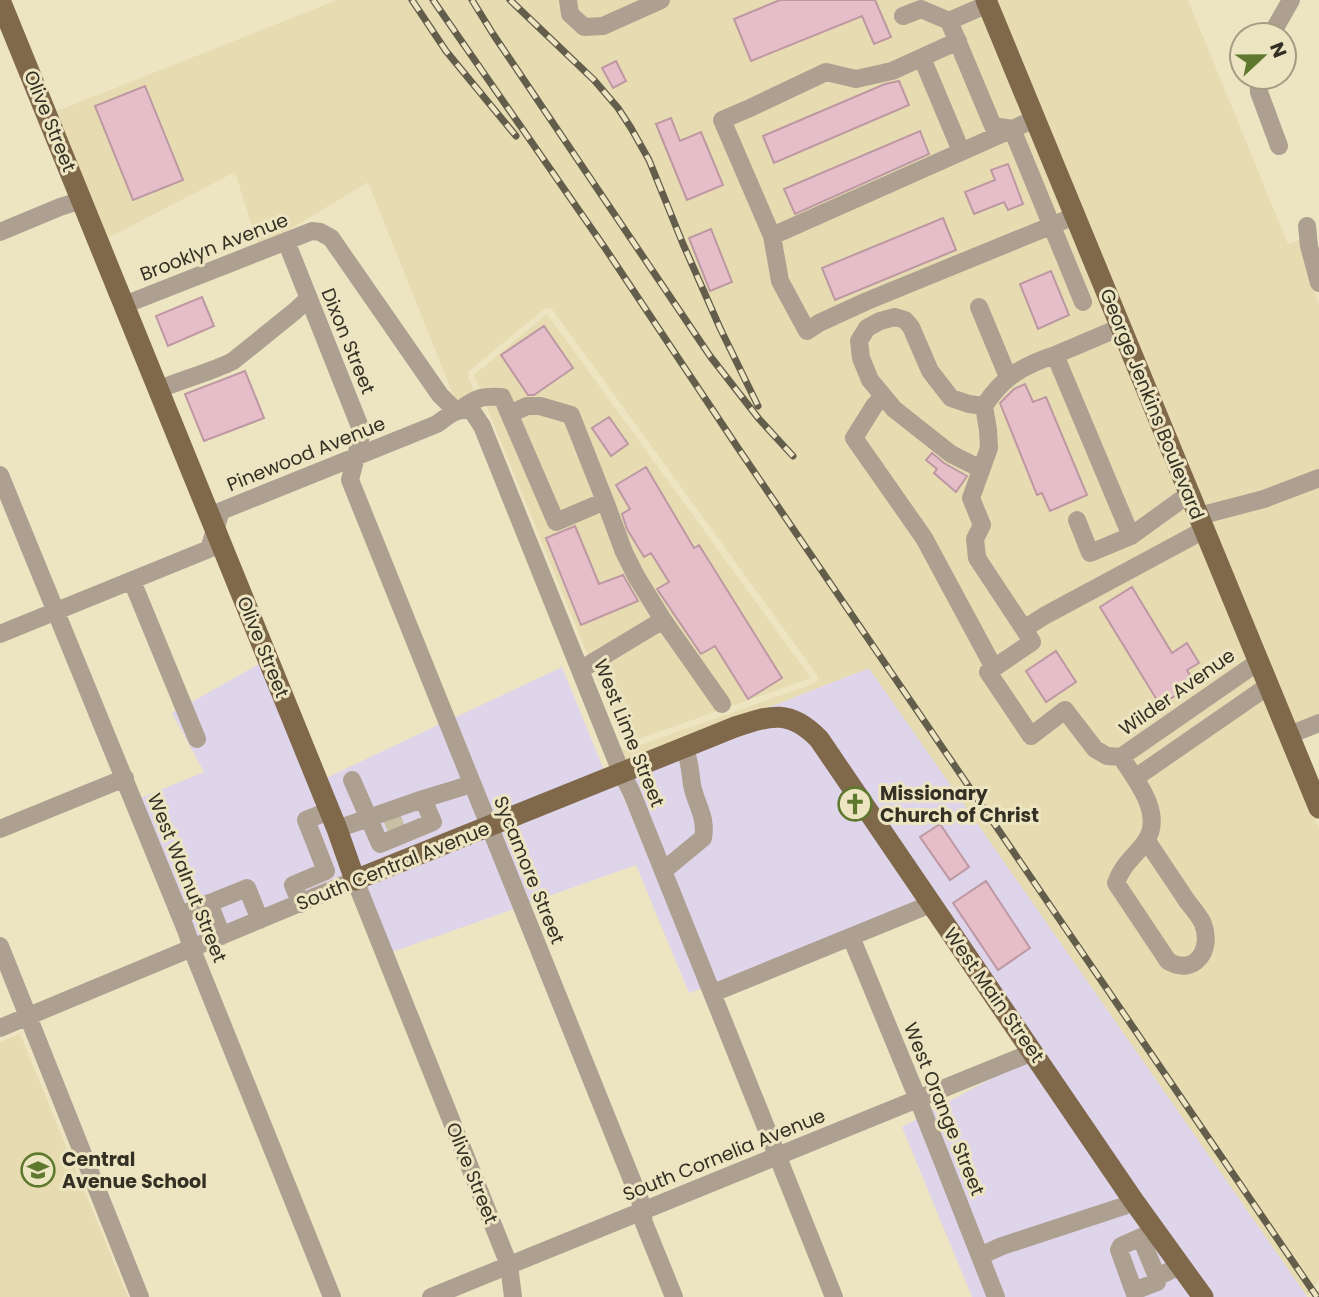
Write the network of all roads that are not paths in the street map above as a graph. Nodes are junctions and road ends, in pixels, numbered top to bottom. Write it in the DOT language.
graph roads {
  1 [pos="0,0"];
  2 [pos="568,0"];
  3 [pos="661,0"];
  4 [pos="1291,0"];
  5 [pos="987,2"];
  6 [pos="903,16"];
  7 [pos="949,21"];
  8 [pos="1279,21"];
  9 [pos="958,41"];
  10 [pos="922,58"];
  11 [pos="1259,91"];
  12 [pos="1035,119"];
  13 [pos="1013,129"];
  14 [pos="1279,146"];
  15 [pos="961,151"];
  16 [pos="82,200"];
  17 [pos="1075,216"];
  18 [pos="1053,226"];
  19 [pos="1307,226"];
  20 [pos="0,232"];
  21 [pos="320,232"];
  22 [pos="772,236"];
  23 [pos="286,241"];
  24 [pos="1319,283"];
  25 [pos="309,298"];
  26 [pos="1083,302"];
  27 [pos="124,305"];
  28 [pos="979,307"];
  29 [pos="1121,327"];
  30 [pos="1055,355"];
  31 [pos="1009,377"];
  32 [pos="158,390"];
  33 [pos="883,396"];
  34 [pos="984,406"];
  35 [pos="459,410"];
  36 [pos="510,414"];
  37 [pos="355,458"];
  38 [pos="981,469"];
  39 [pos="0,475"];
  40 [pos="1319,478"];
  41 [pos="1189,494"];
  42 [pos="605,501"];
  43 [pos="1077,520"];
  44 [pos="1201,523"];
  45 [pos="215,531"];
  46 [pos="1131,536"];
  47 [pos="132,581"];
  48 [pos="56,612"];
  49 [pos="663,620"];
  50 [pos="1024,629"];
  51 [pos="0,634"];
  52 [pos="1258,662"];
  53 [pos="994,668"];
  54 [pos="580,670"];
  55 [pos="1268,686"];
  56 [pos="722,704"];
  57 [pos="789,719"];
  58 [pos="1319,723"];
  59 [pos="1289,735"];
  60 [pos="197,739"];
  61 [pos="684,747"];
  62 [pos="1121,757"];
  63 [pos="621,772"];
  64 [pos="125,778"];
  65 [pos="1135,778"];
  66 [pos="352,780"];
  67 [pos="472,784"];
  68 [pos="423,799"];
  69 [pos="1319,808"];
  70 [pos="367,817"];
  71 [pos="333,820"];
  72 [pos="433,822"];
  73 [pos="394,823"];
  74 [pos="489,827"];
  75 [pos="0,829"];
  76 [pos="1147,841"];
  77 [pos="443,845"];
  78 [pos="408,859"];
  79 [pos="663,871"];
  80 [pos="355,880"];
  81 [pos="209,903"];
  82 [pos="301,904"];
  83 [pos="931,904"];
  84 [pos="180,915"];
  85 [pos="260,920"];
  86 [pos="222,936"];
  87 [pos="851,937"];
  88 [pos="0,946"];
  89 [pos="192,948"];
  90 [pos="713,993"];
  91 [pos="29,1016"];
  92 [pos="0,1028"];
  93 [pos="1033,1052"];
  94 [pos="918,1098"];
  95 [pos="777,1156"];
  96 [pos="1133,1200"];
  97 [pos="642,1211"];
  98 [pos="1148,1234"];
  99 [pos="980,1256"];
  100 [pos="509,1265"];
  101 [pos="1157,1277"];
  102 [pos="1193,1285"];
  103 [pos="1135,1294"];
  104 [pos="140,1297"];
  105 [pos="332,1297"];
  106 [pos="430,1297"];
  107 [pos="513,1297"];
  108 [pos="674,1297"];
  109 [pos="834,1297"];
  110 [pos="996,1297"];
  1 -- 16 [label="main road, Olive Street"];
  2 -- 3 [label="street"];
  4 -- 8 [label="street"];
  5 -- 7 [label="street"];
  5 -- 12 [label="main road, George Jenkins Boulevard"];
  6 -- 7 [label="street"];
  7 -- 9 [label="street"];
  9 -- 10 [label="street"];
  9 -- 13 [label="street"];
  10 -- 15 [label="street"];
  10 -- 22 [label="street"];
  11 -- 14 [label="street"];
  12 -- 13 [label="street"];
  12 -- 17 [label="main road, George Jenkins Boulevard"];
  13 -- 15 [label="street"];
  13 -- 18 [label="street"];
  15 -- 22 [label="street"];
  16 -- 20 [label="street"];
  16 -- 27 [label="main road, Olive Street"];
  17 -- 18 [label="street"];
  17 -- 29 [label="main road, George Jenkins Boulevard"];
  18 -- 22 [label="street"];
  18 -- 26 [label="street"];
  19 -- 24 [label="street"];
  21 -- 23 [label="street, Brooklyn Avenue"];
  21 -- 35 [label="street, West Lime Street"];
  23 -- 25 [label="street, Dixon Street"];
  23 -- 27 [label="street, Brooklyn Avenue"];
  25 -- 32 [label="street"];
  25 -- 37 [label="street, Dixon Street"];
  27 -- 32 [label="main road, Olive Street"];
  28 -- 31 [label="street"];
  29 -- 30 [label="street"];
  29 -- 41 [label="main road, George Jenkins Boulevard"];
  30 -- 31 [label="street"];
  30 -- 46 [label="street"];
  31 -- 34 [label="street"];
  32 -- 45 [label="main road, Olive Street"];
  33 -- 34 [label="street"];
  33 -- 38 [label="street"];
  33 -- 53 [label="street"];
  34 -- 38 [label="street"];
  35 -- 36 [label="street, Pinewood Avenue"];
  35 -- 37 [label="street, Pinewood Avenue"];
  35 -- 54 [label="street, West Lime Street"];
  36 -- 42 [label="street"];
  36 -- 42 [label="street"];
  37 -- 45 [label="street, Pinewood Avenue"];
  37 -- 67 [label="street, Sycamore Street"];
  38 -- 50 [label="street"];
  39 -- 48 [label="street, West Walnut Street"];
  40 -- 44 [label="street"];
  41 -- 44 [label="main road, George Jenkins Boulevard"];
  41 -- 46 [label="street"];
  42 -- 49 [label="street"];
  43 -- 46 [label="street"];
  44 -- 50 [label="street"];
  44 -- 52 [label="main road, George Jenkins Boulevard"];
  45 -- 47 [label="street, Pinewood Avenue"];
  45 -- 71 [label="main road, Olive Street"];
  47 -- 48 [label="street, Pinewood Avenue"];
  47 -- 60 [label="street"];
  48 -- 51 [label="street, Pinewood Avenue"];
  48 -- 64 [label="street, West Walnut Street"];
  49 -- 54 [label="street"];
  49 -- 56 [label="street"];
  50 -- 53 [label="street"];
  52 -- 55 [label="main road, George Jenkins Boulevard"];
  52 -- 62 [label="street, Wilder Avenue"];
  53 -- 62 [label="street"];
  54 -- 63 [label="street, West Lime Street"];
  55 -- 59 [label="main road, George Jenkins Boulevard"];
  55 -- 65 [label="street"];
  57 -- 61 [label="main road, South Central Avenue"];
  57 -- 83 [label="main road, West Main Street"];
  58 -- 59 [label="street"];
  59 -- 69 [label="main road, George Jenkins Boulevard"];
  61 -- 63 [label="main road, South Central Avenue"];
  61 -- 79 [label="street"];
  62 -- 65 [label="street"];
  63 -- 74 [label="main road, South Central Avenue"];
  63 -- 79 [label="street, West Lime Street"];
  64 -- 75 [label="street"];
  64 -- 84 [label="street, West Walnut Street"];
  65 -- 76 [label="street"];
  66 -- 70 [label="street"];
  67 -- 68 [label="street"];
  67 -- 74 [label="street, Sycamore Street"];
  68 -- 72 [label="street"];
  68 -- 73 [label="street"];
  70 -- 71 [label="street"];
  70 -- 73 [label="street"];
  70 -- 73 [label="street"];
  71 -- 80 [label="main road, Olive Street"];
  71 -- 82 [label="street"];
  72 -- 73 [label="street"];
  72 -- 77 [label="street"];
  73 -- 78 [label="street"];
  74 -- 77 [label="main road, South Central Avenue"];
  74 -- 97 [label="street, Sycamore Street"];
  76 -- 76 [label="street"];
  77 -- 78 [label="main road, South Central Avenue"];
  78 -- 80 [label="main road, South Central Avenue"];
  79 -- 90 [label="street, West Lime Street"];
  80 -- 82 [label="street, South Central Avenue"];
  80 -- 100 [label="street, Olive Street"];
  81 -- 84 [label="street"];
  81 -- 85 [label="street"];
  81 -- 86 [label="street"];
  82 -- 85 [label="street, South Central Avenue"];
  83 -- 87 [label="street"];
  83 -- 93 [label="main road, West Main Street"];
  84 -- 89 [label="street, West Walnut Street"];
  85 -- 86 [label="street, South Central Avenue"];
  86 -- 89 [label="street, South Central Avenue"];
  87 -- 90 [label="street"];
  87 -- 94 [label="street, West Orange Street"];
  88 -- 91 [label="street"];
  89 -- 91 [label="street, South Central Avenue"];
  89 -- 105 [label="street, West Walnut Street"];
  90 -- 95 [label="street, West Lime Street"];
  91 -- 92 [label="street, South Central Avenue"];
  91 -- 104 [label="street"];
  93 -- 94 [label="street, South Cornelia Avenue"];
  93 -- 96 [label="main road, West Main Street"];
  94 -- 95 [label="street, South Cornelia Avenue"];
  94 -- 99 [label="street, West Orange Street"];
  95 -- 97 [label="street, South Cornelia Avenue"];
  95 -- 109 [label="street, West Lime Street"];
  96 -- 98 [label="main road, West Main Street"];
  96 -- 99 [label="street"];
  97 -- 100 [label="street, South Cornelia Avenue"];
  97 -- 108 [label="street, Sycamore Street"];
  98 -- 101 [label="street"];
  98 -- 102 [label="main road, West Main Street"];
  98 -- 103 [label="street"];
  99 -- 110 [label="street, West Orange Street"];
  100 -- 106 [label="street, South Cornelia Avenue"];
  100 -- 107 [label="street, Olive Street"];
  101 -- 102 [label="street"];
  101 -- 103 [label="street"];
}
